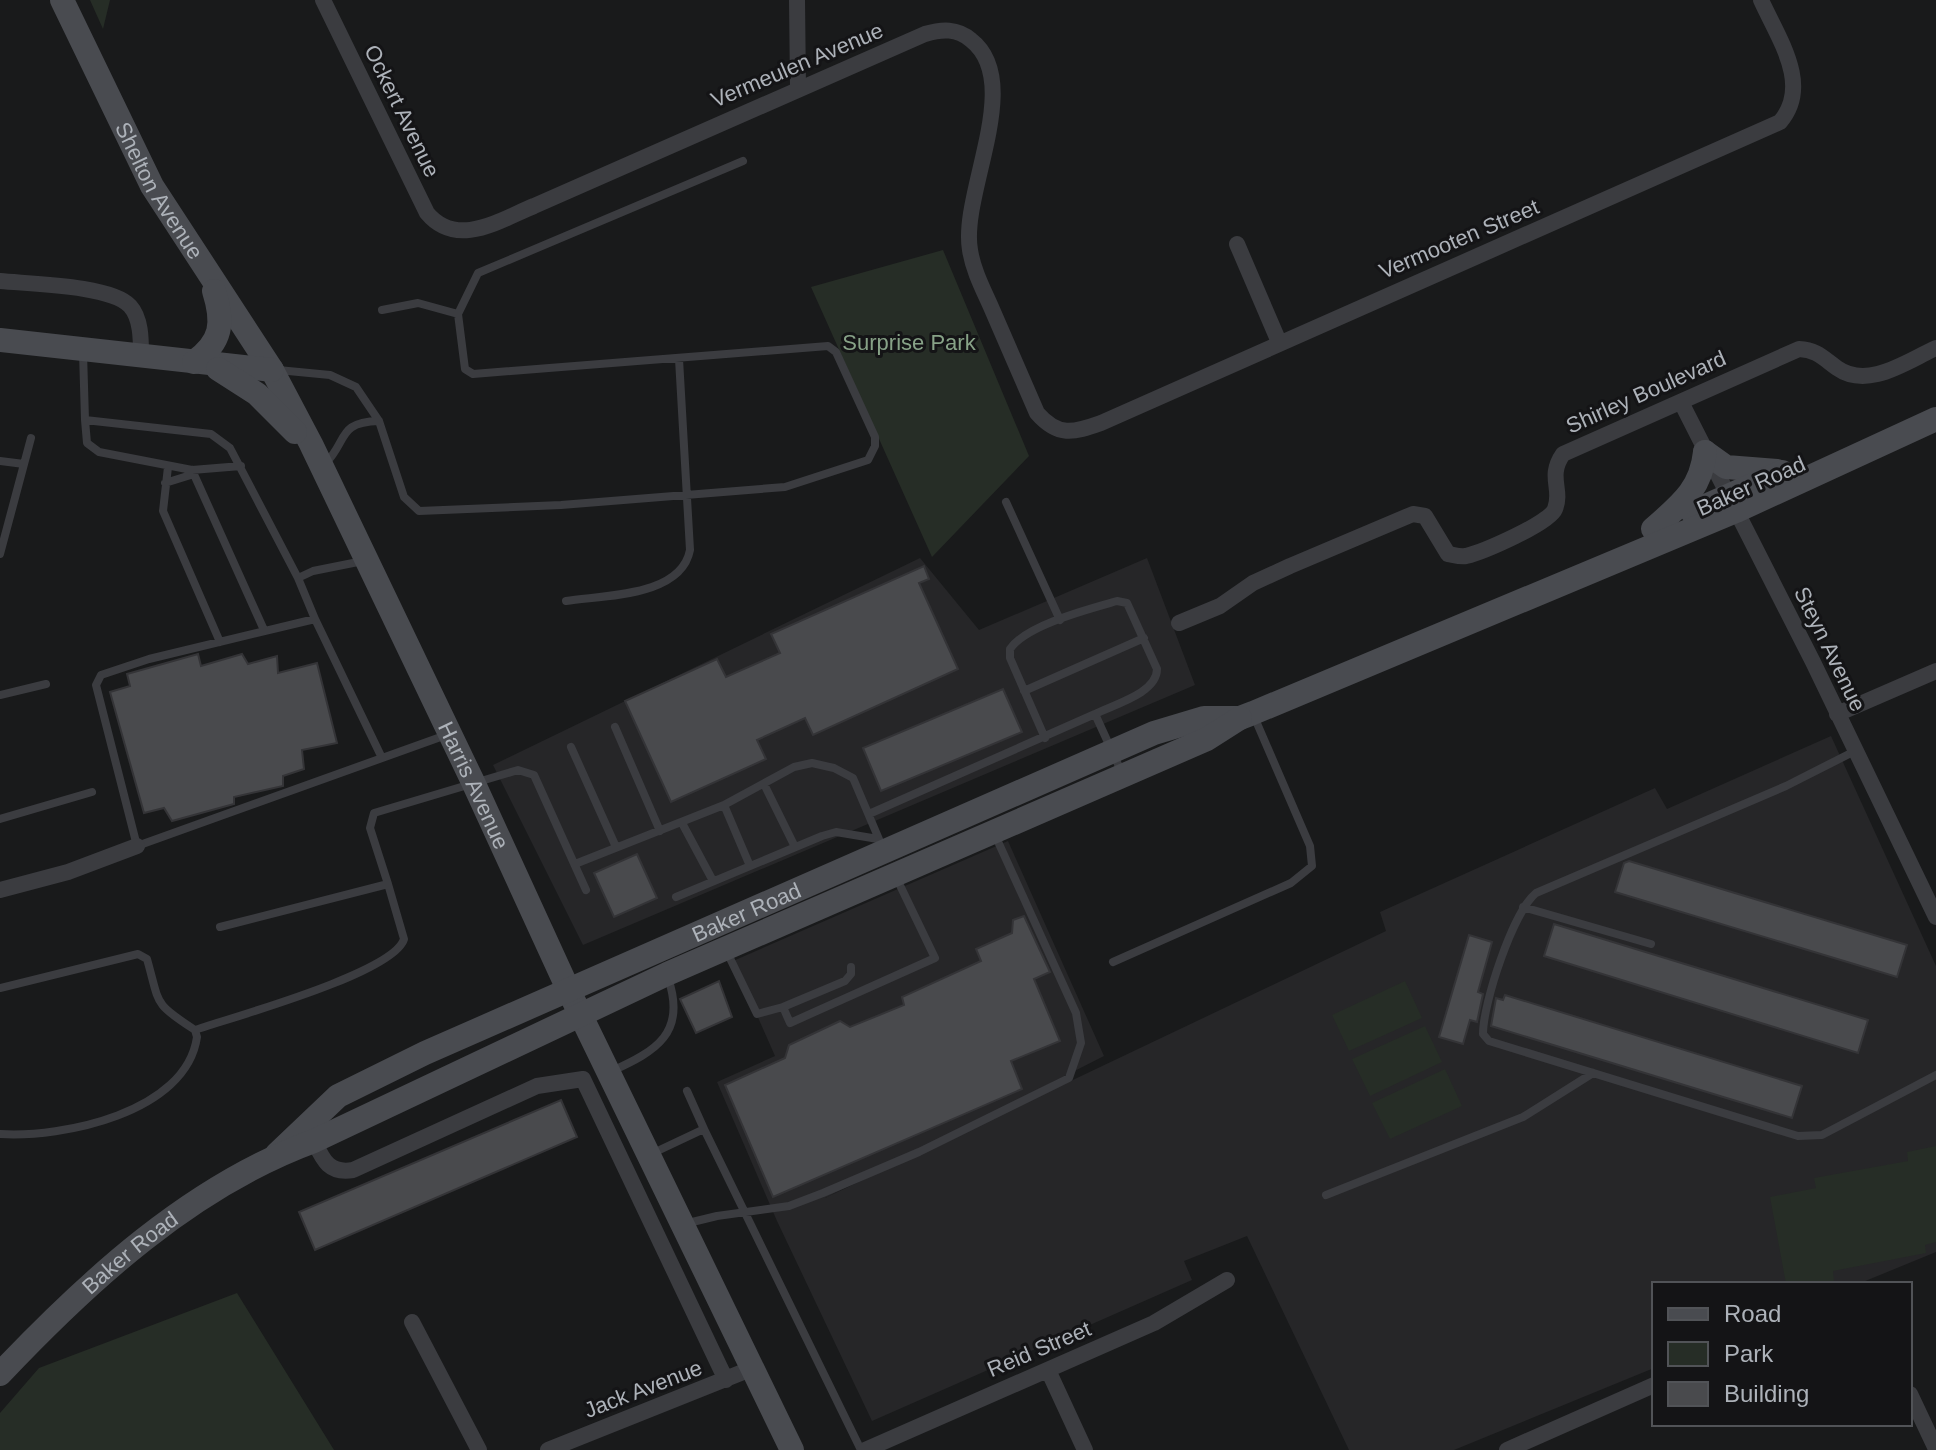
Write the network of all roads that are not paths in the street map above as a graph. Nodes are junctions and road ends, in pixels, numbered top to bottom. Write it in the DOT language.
graph roads {
  1 [pos="62,0"];
  2 [pos="323,0"];
  3 [pos="797,0"];
  4 [pos="1761,0"];
  5 [pos="798,87"];
  6 [pos="743,161"];
  7 [pos="454,231"];
  8 [pos="1237,244"];
  9 [pos="0,281"];
  10 [pos="211,281"];
  11 [pos="382,310"];
  12 [pos="458,314"];
  13 [pos="0,340"];
  14 [pos="1279,342"];
  15 [pos="1936,348"];
  16 [pos="82,349"];
  17 [pos="141,355"];
  18 [pos="679,359"];
  19 [pos="196,362"];
  20 [pos="272,370"];
  21 [pos="1681,402"];
  22 [pos="1037,413"];
  23 [pos="1936,418"];
  24 [pos="85,420"];
  25 [pos="379,421"];
  26 [pos="31,438"];
  27 [pos="311,444"];
  28 [pos="1705,452"];
  29 [pos="0,461"];
  30 [pos="24,464"];
  31 [pos="241,466"];
  32 [pos="168,467"];
  33 [pos="322,467"];
  34 [pos="193,472"];
  35 [pos="1784,472"];
  36 [pos="165,483"];
  37 [pos="687,496"];
  38 [pos="1006,502"];
  39 [pos="1731,504"];
  40 [pos="1653,529"];
  41 [pos="1,541"];
  42 [pos="0,554"];
  43 [pos="367,561"];
  44 [pos="1576,577"];
  45 [pos="298,578"];
  46 [pos="566,601"];
  47 [pos="315,619"];
  48 [pos="1060,620"];
  49 [pos="1179,623"];
  50 [pos="264,630"];
  51 [pos="1144,638"];
  52 [pos="220,642"];
  53 [pos="1936,671"];
  54 [pos="46,684"];
  55 [pos="1024,691"];
  56 [pos="0,695"];
  57 [pos="1095,714"];
  58 [pos="1837,714"];
  59 [pos="1246,715"];
  60 [pos="615,727"];
  61 [pos="450,734"];
  62 [pos="1045,738"];
  63 [pos="571,747"];
  64 [pos="1111,751"];
  65 [pos="1855,751"];
  66 [pos="382,758"];
  67 [pos="1122,774"];
  68 [pos="474,784"];
  69 [pos="764,784"];
  70 [pos="92,792"];
  71 [pos="724,805"];
  72 [pos="869,814"];
  73 [pos="0,819"];
  74 [pos="682,823"];
  75 [pos="993,830"];
  76 [pos="660,831"];
  77 [pos="881,845"];
  78 [pos="137,846"];
  79 [pos="616,847"];
  80 [pos="795,847"];
  81 [pos="575,864"];
  82 [pos="750,866"];
  83 [pos="894,874"];
  84 [pos="713,881"];
  85 [pos="388,884"];
  86 [pos="0,890"];
  87 [pos="586,890"];
  88 [pos="676,897"];
  89 [pos="1523,907"];
  90 [pos="1934,907"];
  91 [pos="220,927"];
  92 [pos="1651,944"];
  93 [pos="725,948"];
  94 [pos="1113,962"];
  95 [pos="851,967"];
  96 [pos="667,974"];
  97 [pos="0,988"];
  98 [pos="568,989"];
  99 [pos="783,1007"];
  100 [pos="581,1013"];
  101 [pos="195,1030"];
  102 [pos="611,1071"];
  103 [pos="1593,1073"];
  104 [pos="1936,1075"];
  105 [pos="687,1091"];
  106 [pos="704,1129"];
  107 [pos="0,1134"];
  108 [pos="314,1141"];
  109 [pos="277,1154"];
  110 [pos="650,1154"];
  111 [pos="1326,1195"];
  112 [pos="744,1211"];
  113 [pos="684,1225"];
  114 [pos="1227,1280"];
  115 [pos="412,1322"];
  116 [pos="753,1368"];
  117 [pos="1048,1370"];
  118 [pos="0,1374"];
  119 [pos="726,1380"];
  120 [pos="1652,1386"];
  121 [pos="1912,1398"];
  122 [pos="1936,1449"];
  123 [pos="479,1450"];
  124 [pos="548,1450"];
  125 [pos="792,1450"];
  126 [pos="863,1450"];
  127 [pos="1085,1450"];
  128 [pos="1507,1450"];
  1 -- 10 [label="main road, Shelton Avenue"];
  2 -- 7 [label="street, Ockert Avenue"];
  3 -- 5 [label="street"];
  4 -- 14 [label="street, Vermooten Street"];
  5 -- 7 [label="street, Vermeulen Avenue"];
  5 -- 22 [label="street, Vermeulen Avenue"];
  6 -- 12 [label="lane"];
  8 -- 14 [label="street"];
  9 -- 17 [label="street"];
  10 -- 19 [label="main road"];
  10 -- 20 [label="main road, Shelton Avenue"];
  11 -- 12 [label="lane"];
  12 -- 18 [label="lane"];
  13 -- 16 [label="main road"];
  14 -- 22 [label="street, Vermooten Street"];
  15 -- 21 [label="street, Shirley Boulevard"];
  16 -- 17 [label="main road"];
  16 -- 24 [label="lane"];
  17 -- 19 [label="main road"];
  18 -- 37 [label="lane"];
  18 -- 37 [label="lane"];
  19 -- 20 [label="main road"];
  19 -- 27 [label="main road"];
  20 -- 25 [label="lane"];
  20 -- 27 [label="main road, Harris Avenue"];
  21 -- 28 [label="street, Steyn Avenue"];
  21 -- 49 [label="street, Shirley Boulevard"];
  23 -- 35 [label="main road, Baker Road"];
  23 -- 39 [label="main road, Baker Road"];
  24 -- 31 [label="lane"];
  24 -- 32 [label="lane"];
  25 -- 33 [label="lane"];
  25 -- 37 [label="lane"];
  26 -- 30 [label="lane"];
  27 -- 33 [label="main road, Harris Avenue"];
  28 -- 35 [label="main road"];
  28 -- 39 [label="street, Steyn Avenue"];
  28 -- 40 [label="main road"];
  29 -- 30 [label="lane"];
  30 -- 41 [label="lane"];
  31 -- 34 [label="lane"];
  31 -- 45 [label="lane"];
  32 -- 34 [label="lane"];
  32 -- 36 [label="lane"];
  33 -- 43 [label="main road, Harris Avenue"];
  34 -- 36 [label="lane"];
  34 -- 50 [label="lane"];
  35 -- 39 [label="main road, Baker Road"];
  36 -- 52 [label="lane"];
  37 -- 46 [label="lane"];
  38 -- 48 [label="lane"];
  39 -- 40 [label="main road, Baker Road"];
  39 -- 44 [label="main road, Baker Road"];
  39 -- 58 [label="street, Steyn Avenue"];
  40 -- 44 [label="main road, Baker Road"];
  41 -- 42 [label="lane"];
  43 -- 45 [label="lane"];
  43 -- 61 [label="main road, Harris Avenue"];
  44 -- 59 [label="main road, Baker Road"];
  45 -- 47 [label="lane"];
  47 -- 50 [label="lane"];
  47 -- 66 [label="lane"];
  48 -- 51 [label="lane"];
  48 -- 55 [label="lane"];
  50 -- 52 [label="lane"];
  51 -- 55 [label="lane"];
  51 -- 57 [label="lane"];
  52 -- 78 [label="lane"];
  53 -- 58 [label="street"];
  54 -- 56 [label="lane"];
  55 -- 62 [label="lane"];
  57 -- 62 [label="lane"];
  57 -- 64 [label="lane"];
  58 -- 65 [label="street, Steyn Avenue"];
  59 -- 64 [label="main road, Baker Road"];
  59 -- 67 [label="main road, Baker Road"];
  59 -- 94 [label="lane"];
  60 -- 76 [label="lane"];
  61 -- 66 [label="lane"];
  61 -- 68 [label="main road, Harris Avenue"];
  62 -- 72 [label="lane"];
  63 -- 79 [label="lane"];
  64 -- 67 [label="lane"];
  64 -- 77 [label="main road, Baker Road"];
  65 -- 89 [label="lane"];
  65 -- 90 [label="street, Steyn Avenue"];
  66 -- 78 [label="lane"];
  67 -- 75 [label="main road, Baker Road"];
  68 -- 81 [label="lane"];
  68 -- 85 [label="lane"];
  68 -- 98 [label="main road, Harris Avenue"];
  69 -- 71 [label="lane"];
  69 -- 72 [label="lane"];
  69 -- 80 [label="lane"];
  70 -- 73 [label="lane"];
  71 -- 74 [label="lane"];
  71 -- 82 [label="lane"];
  72 -- 77 [label="lane"];
  74 -- 76 [label="lane"];
  74 -- 84 [label="lane"];
  75 -- 83 [label="main road, Baker Road"];
  75 -- 112 [label="lane"];
  76 -- 79 [label="lane"];
  77 -- 80 [label="lane"];
  77 -- 83 [label="lane"];
  77 -- 98 [label="main road, Baker Road"];
  78 -- 86 [label="street"];
  79 -- 81 [label="lane"];
  80 -- 82 [label="lane"];
  81 -- 87 [label="lane"];
  82 -- 84 [label="lane"];
  83 -- 93 [label="main road, Baker Road"];
  83 -- 99 [label="lane"];
  84 -- 88 [label="lane"];
  85 -- 91 [label="lane"];
  85 -- 101 [label="lane"];
  89 -- 92 [label="lane"];
  89 -- 103 [label="lane"];
  93 -- 96 [label="main road, Baker Road"];
  93 -- 99 [label="lane"];
  95 -- 99 [label="lane"];
  96 -- 100 [label="main road, Baker Road"];
  96 -- 102 [label="lane"];
  97 -- 101 [label="lane"];
  98 -- 100 [label="main road, Harris Avenue"];
  98 -- 109 [label="main road, Baker Road"];
  100 -- 102 [label="main road, Harris Avenue"];
  100 -- 108 [label="main road, Baker Road"];
  101 -- 107 [label="lane"];
  102 -- 110 [label="main road, Harris Avenue"];
  103 -- 104 [label="lane"];
  103 -- 111 [label="lane"];
  105 -- 106 [label="lane"];
  106 -- 110 [label="lane"];
  106 -- 112 [label="lane"];
  108 -- 109 [label="main road, Baker Road"];
  108 -- 119 [label="street"];
  109 -- 118 [label="main road, Baker Road"];
  110 -- 113 [label="main road, Harris Avenue"];
  112 -- 113 [label="lane"];
  112 -- 126 [label="lane"];
  113 -- 116 [label="main road, Harris Avenue"];
  114 -- 117 [label="street, Reid Street"];
  115 -- 123 [label="street"];
  116 -- 119 [label="street, Jack Avenue"];
  116 -- 125 [label="main road, Harris Avenue"];
  117 -- 126 [label="street, Reid Street"];
  117 -- 127 [label="street"];
  119 -- 124 [label="street, Jack Avenue"];
  120 -- 128 [label="street"];
  121 -- 122 [label="street"];
}
